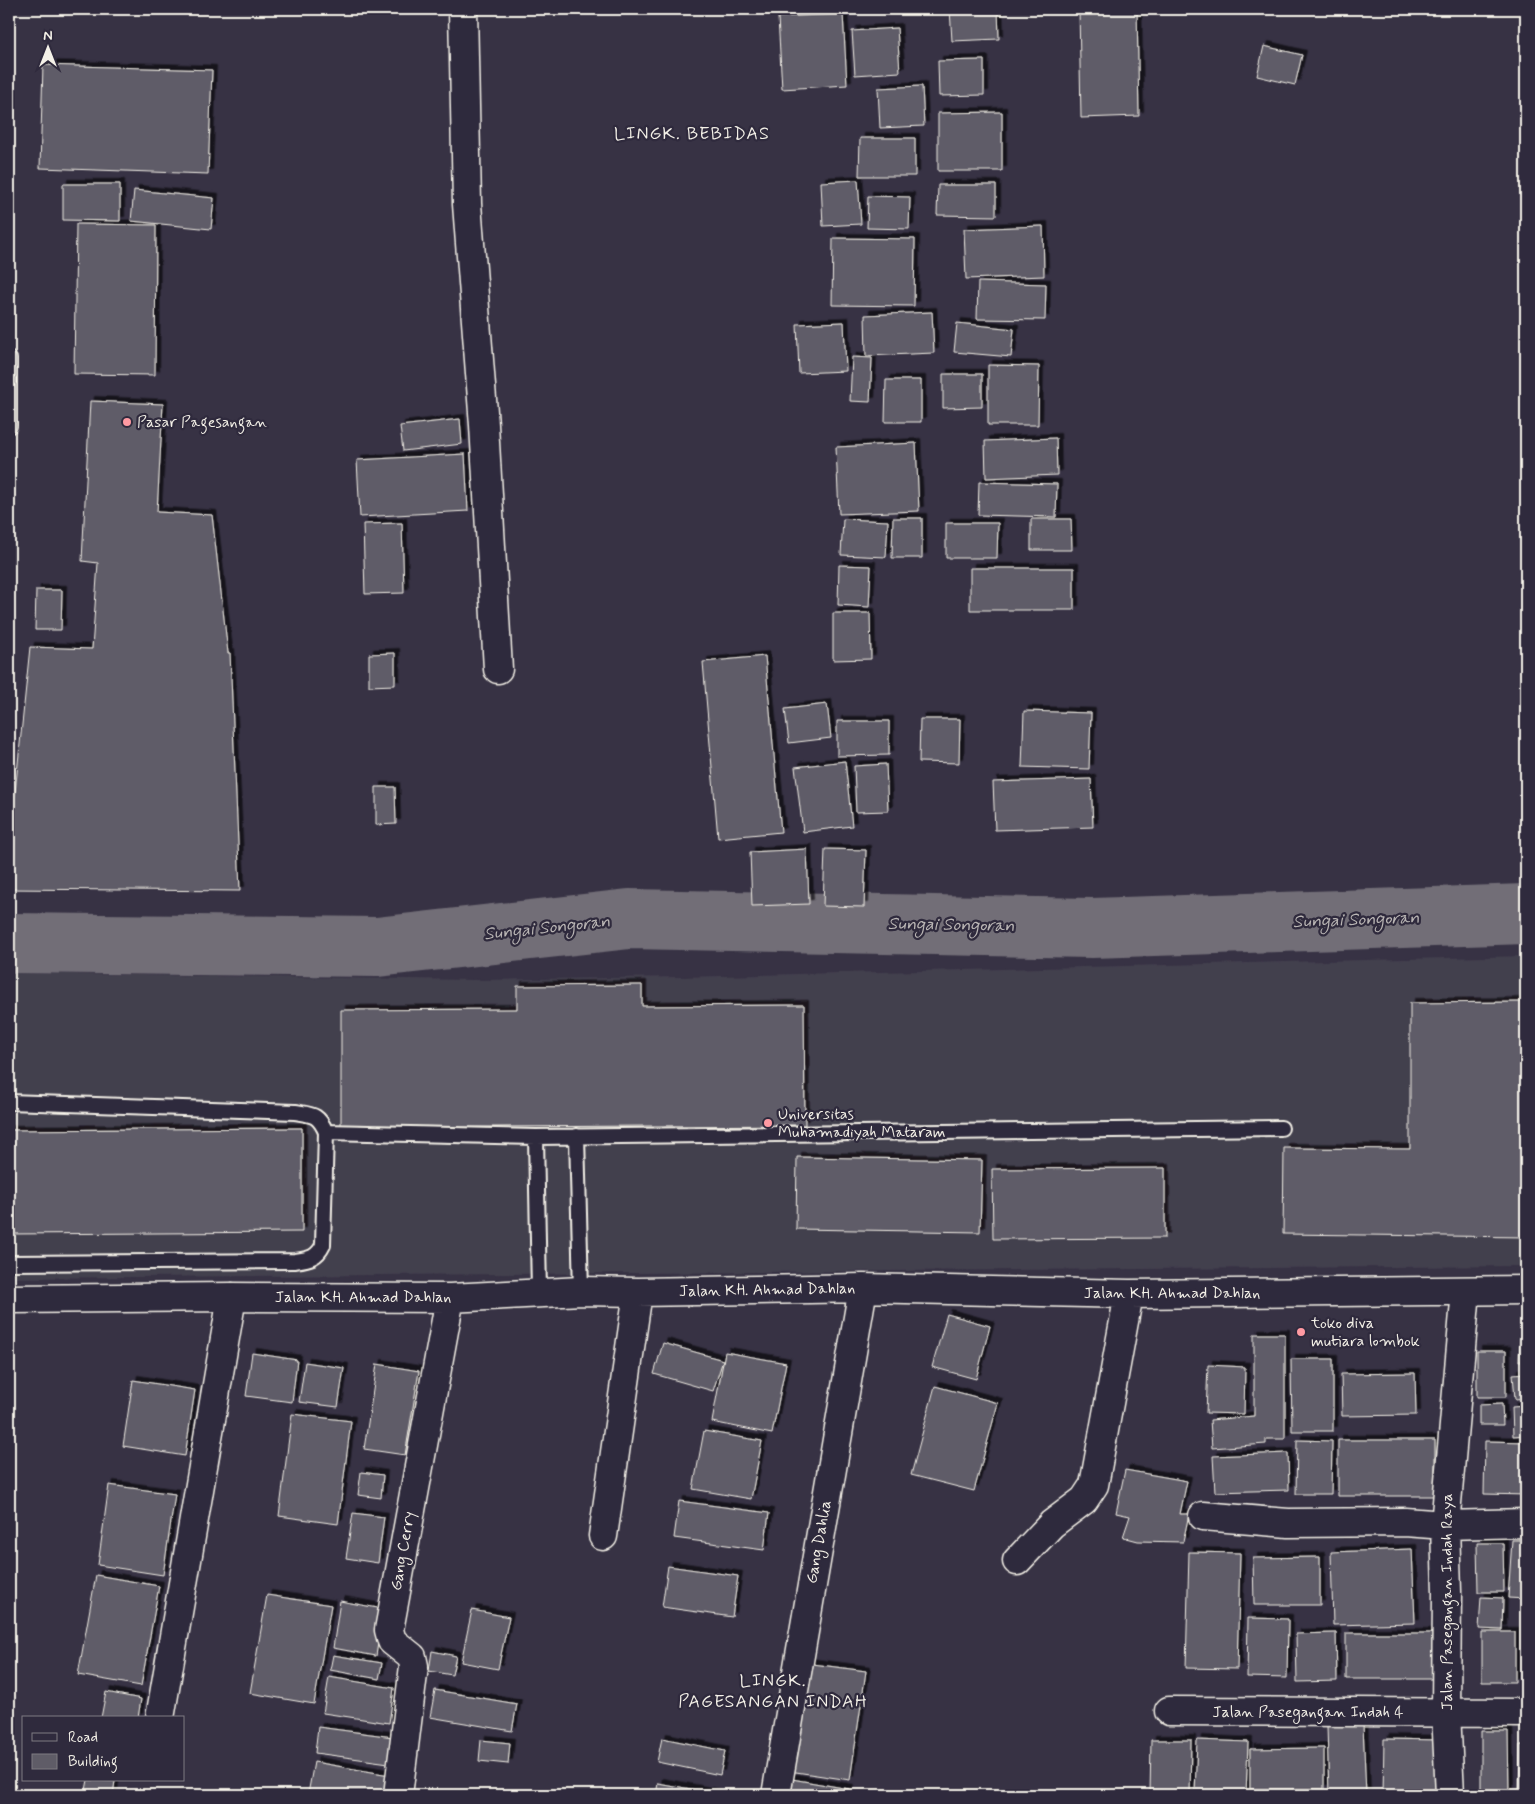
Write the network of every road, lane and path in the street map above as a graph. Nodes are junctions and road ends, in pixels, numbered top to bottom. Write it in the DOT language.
graph roads {
  1 [pos="463,9"];
  2 [pos="9,359"];
  3 [pos="9,426"];
  4 [pos="498,669"];
  5 [pos="9,1102"];
  6 [pos="1281,1128"];
  7 [pos="326,1132"];
  8 [pos="577,1136"];
  9 [pos="536,1137"];
  10 [pos="9,1263"];
  11 [pos="863,1288"];
  12 [pos="581,1290"];
  13 [pos="1466,1290"];
  14 [pos="1526,1290"];
  15 [pos="539,1292"];
  16 [pos="638,1292"];
  17 [pos="1129,1294"];
  18 [pos="232,1296"];
  19 [pos="450,1298"];
  20 [pos="9,1299"];
  21 [pos="1203,1516"];
  22 [pos="1526,1523"];
  23 [pos="1444,1525"];
  24 [pos="604,1536"];
  25 [pos="1017,1561"];
  26 [pos="1169,1711"];
  27 [pos="1446,1712"];
  28 [pos="1526,1712"];
  29 [pos="160,1716"];
  30 [pos="398,1795"];
  31 [pos="776,1795"];
  32 [pos="1450,1795"];
  1 -- 4 [label="street"];
  2 -- 3 [label="lane"];
  5 -- 7 [label="lane"];
  6 -- 8 [label="lane"];
  7 -- 9 [label="lane"];
  7 -- 10 [label="lane"];
  8 -- 9 [label="lane"];
  8 -- 12 [label="lane"];
  9 -- 15 [label="lane"];
  11 -- 16 [label="street, Jalan KH. Ahmad Dahlan"];
  11 -- 17 [label="street, Jalan KH. Ahmad Dahlan"];
  11 -- 31 [label="street, Gang Dahlia"];
  12 -- 15 [label="street, Jalan KH. Ahmad Dahlan"];
  12 -- 16 [label="street, Jalan KH. Ahmad Dahlan"];
  13 -- 14 [label="street, Jalan KH. Ahmad Dahlan"];
  13 -- 17 [label="street, Jalan KH. Ahmad Dahlan"];
  13 -- 23 [label="street, Jalan Pasegangan Indah Raya"];
  15 -- 19 [label="street, Jalan KH. Ahmad Dahlan"];
  16 -- 24 [label="street"];
  17 -- 25 [label="street"];
  18 -- 19 [label="street, Jalan KH. Ahmad Dahlan"];
  18 -- 20 [label="street, Jalan KH. Ahmad Dahlan"];
  18 -- 29 [label="street"];
  19 -- 30 [label="street, Gang Cerry"];
  21 -- 23 [label="street"];
  22 -- 23 [label="street"];
  23 -- 27 [label="street, Jalan Pasegangan Indah Raya"];
  26 -- 27 [label="street, Jalan Pasegangan Indah 4"];
  27 -- 28 [label="street, Jalan Pasegangan Indah 4"];
  27 -- 32 [label="street, Jalan Pasegangan Indah Raya"];
}
